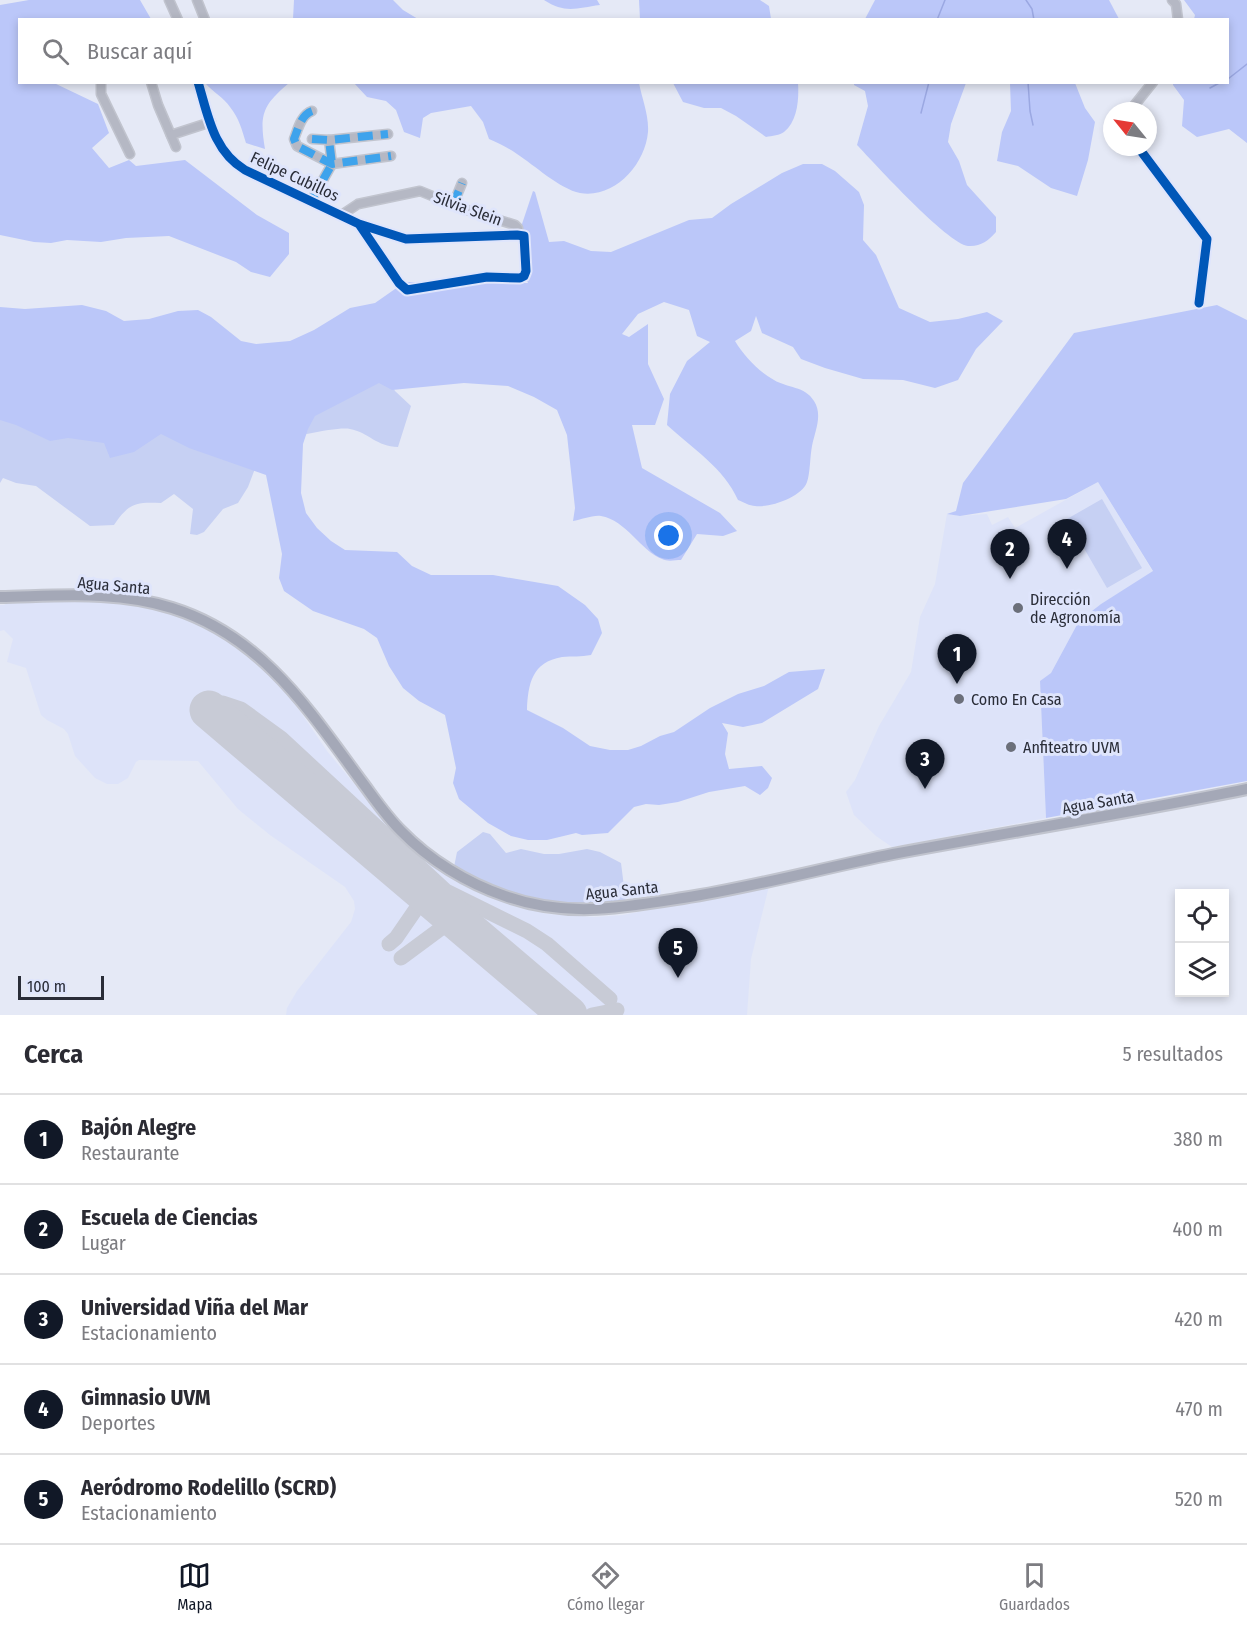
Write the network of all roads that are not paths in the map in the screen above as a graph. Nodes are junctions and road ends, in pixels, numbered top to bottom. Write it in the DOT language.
graph roads {
  1 [pos="169,0"];
  2 [pos="197,0"];
  3 [pos="1173,0"];
  4 [pos="177,18"];
  5 [pos="204,18"];
  6 [pos="1178,18"];
  7 [pos="101,84"];
  8 [pos="152,84"];
  9 [pos="199,84"];
  10 [pos="1151,84"];
  11 [pos="1137,102"];
  12 [pos="312,111"];
  13 [pos="210,122"];
  14 [pos="388,134"];
  15 [pos="171,135"];
  16 [pos="312,139"];
  17 [pos="329,140"];
  18 [pos="177,147"];
  19 [pos="130,154"];
  20 [pos="391,156"];
  21 [pos="1145,156"];
  22 [pos="332,164"];
  23 [pos="462,183"];
  24 [pos="311,201"];
  25 [pos="453,205"];
  26 [pos="343,214"];
  27 [pos="359,224"];
  28 [pos="517,235"];
  29 [pos="1200,303"];
  30 [pos="0,597"];
  31 [pos="1247,789"];
  1 -- 4 [label="street"];
  2 -- 5 [label="street"];
  3 -- 6 [label="street"];
  7 -- 19 [label="street"];
  8 -- 15 [label="street"];
  9 -- 13 [label="street, Felipe Cubillos"];
  10 -- 11 [label="street"];
  12 -- 22 [label="street"];
  13 -- 15 [label="street"];
  13 -- 24 [label="street, Felipe Cubillos"];
  14 -- 17 [label="street"];
  15 -- 18 [label="street"];
  16 -- 17 [label="street"];
  17 -- 22 [label="street"];
  20 -- 22 [label="street"];
  21 -- 29 [label="street"];
  22 -- 24 [label="street"];
  23 -- 25 [label="street"];
  24 -- 26 [label="street, Felipe Cubillos"];
  25 -- 26 [label="street, Silvia Slein"];
  25 -- 28 [label="street, Silvia Slein"];
  26 -- 27 [label="street, Felipe Cubillos"];
  27 -- 28 [label="street"];
  27 -- 28 [label="street"];
  30 -- 31 [label="main road, Agua Santa"];
}
